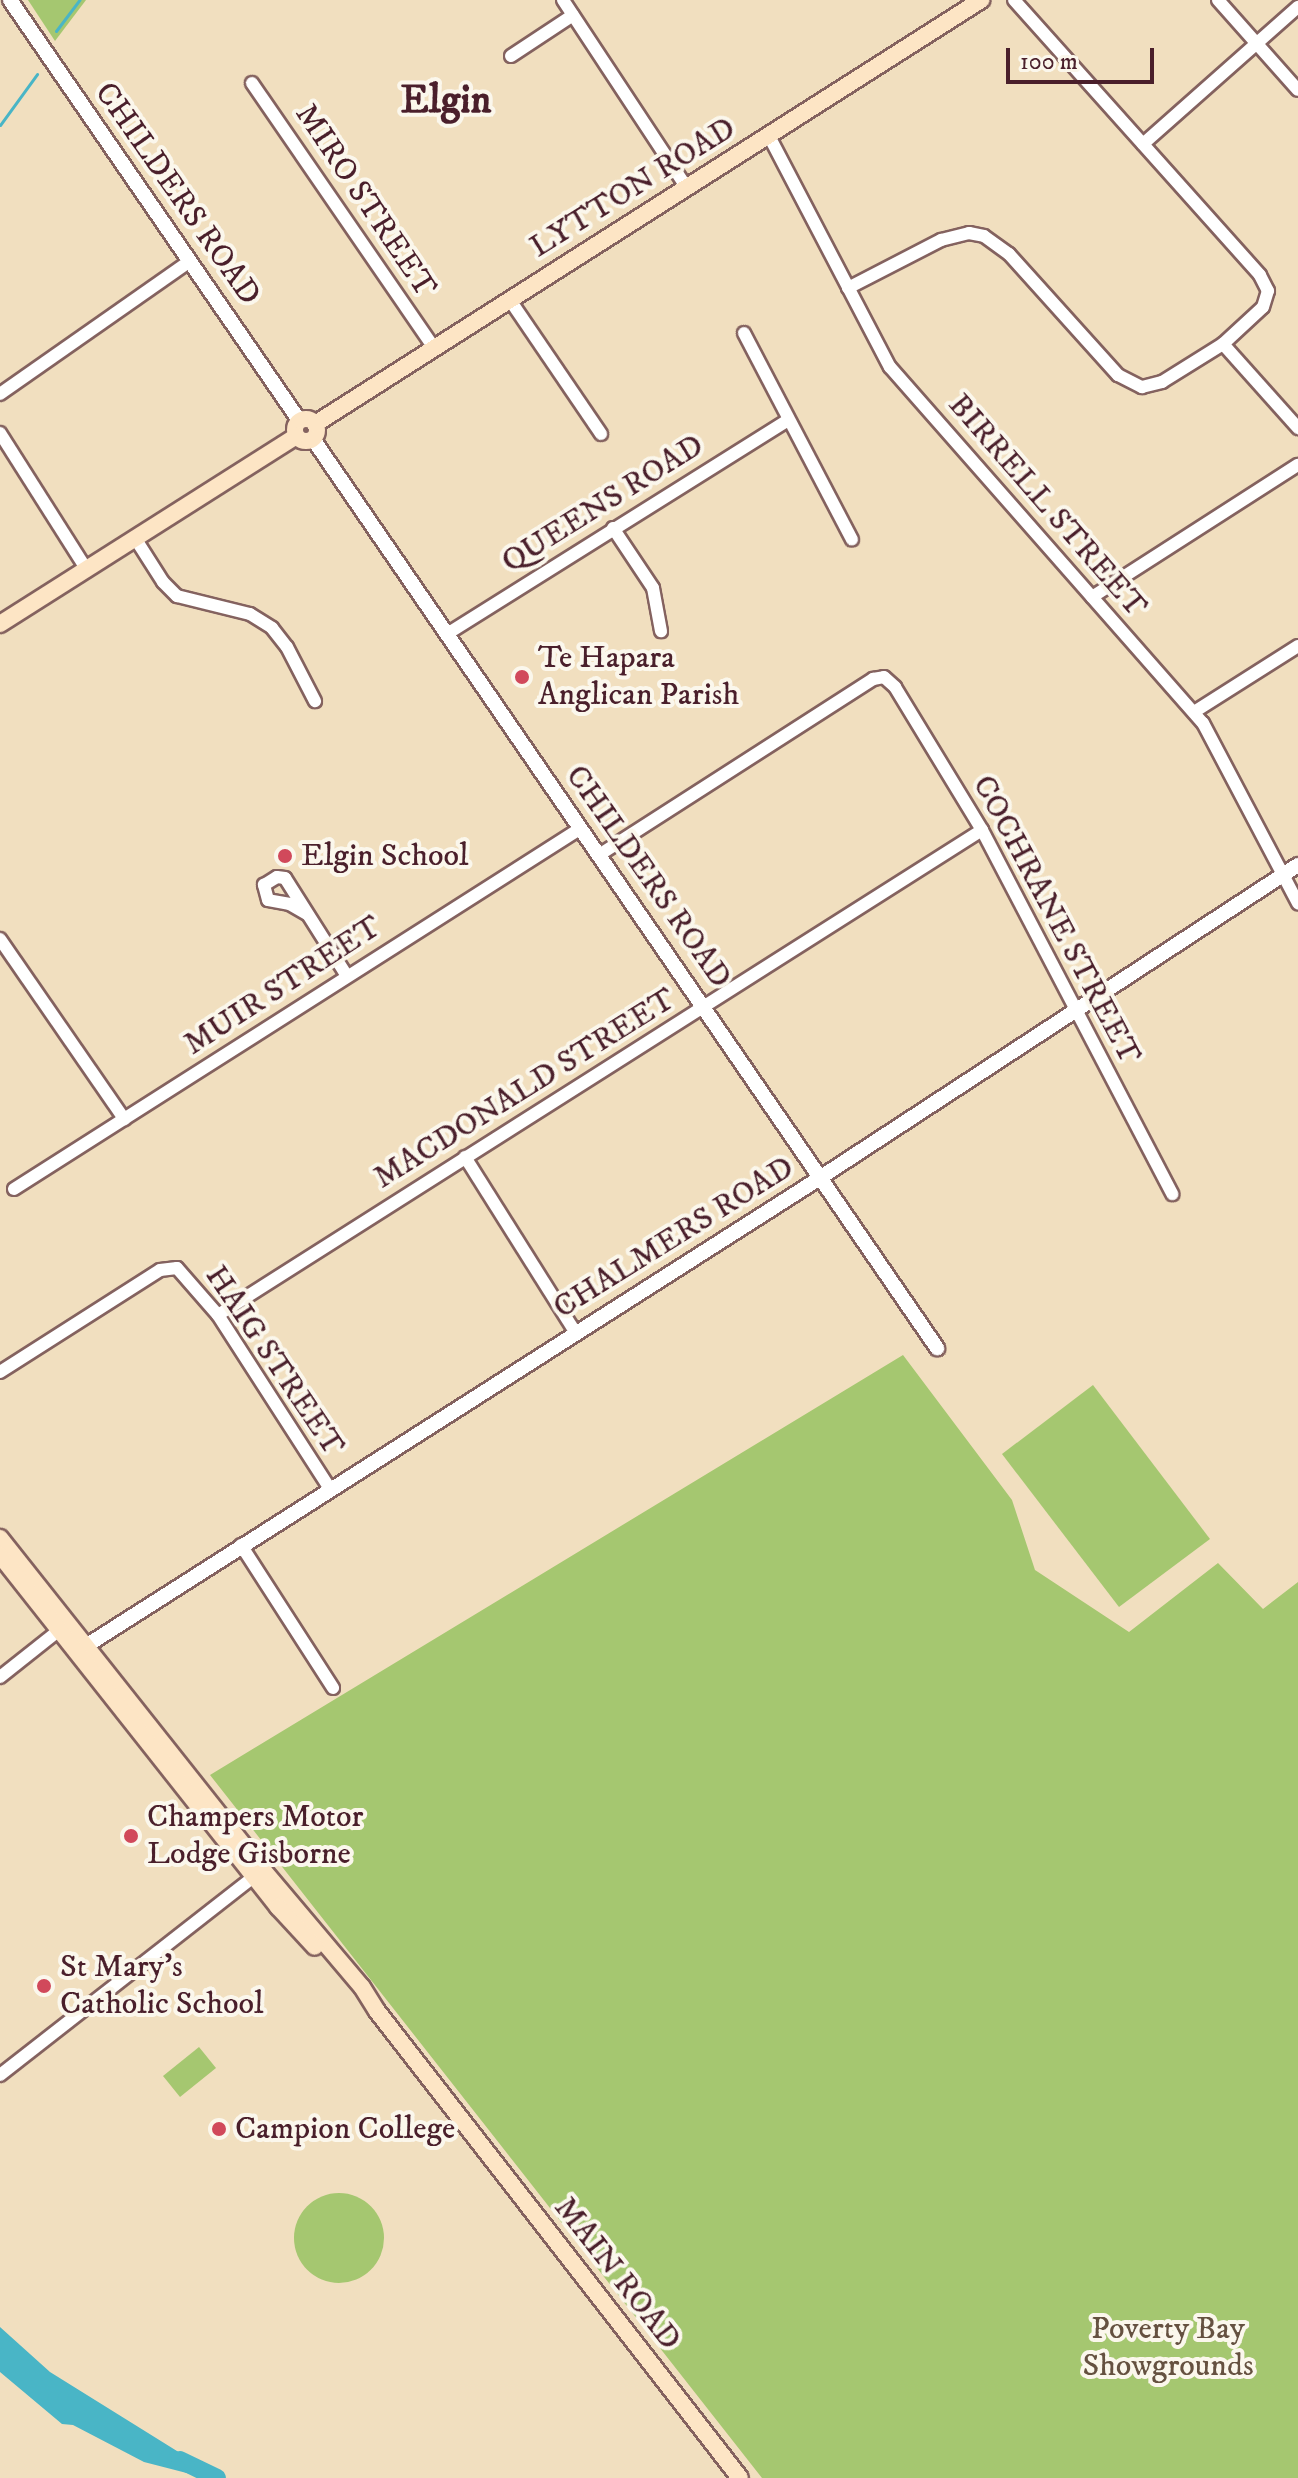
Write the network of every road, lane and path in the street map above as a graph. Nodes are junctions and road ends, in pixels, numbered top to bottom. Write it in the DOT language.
graph roads {
  1 [pos="10,0"];
  2 [pos="563,0"];
  3 [pos="981,0"];
  4 [pos="1014,0"];
  5 [pos="1218,0"];
  6 [pos="1298,7"];
  7 [pos="573,15"];
  8 [pos="1257,44"];
  9 [pos="511,56"];
  10 [pos="252,83"];
  11 [pos="1298,90"];
  12 [pos="769,136"];
  13 [pos="1143,144"];
  14 [pos="687,188"];
  15 [pos="190,261"];
  16 [pos="848,288"];
  17 [pos="510,300"];
  18 [pos="744,333"];
  19 [pos="1223,344"];
  20 [pos="434,348"];
  21 [pos="0,394"];
  22 [pos="788,420"];
  23 [pos="1298,428"];
  24 [pos="306,430"];
  25 [pos="0,433"];
  26 [pos="601,434"];
  27 [pos="1298,465"];
  28 [pos="613,528"];
  29 [pos="135,538"];
  30 [pos="852,540"];
  31 [pos="87,570"];
  32 [pos="1092,597"];
  33 [pos="0,624"];
  34 [pos="661,631"];
  35 [pos="447,634"];
  36 [pos="1298,646"];
  37 [pos="315,701"];
  38 [pos="1194,712"];
  39 [pos="581,828"];
  40 [pos="982,830"];
  41 [pos="599,855"];
  42 [pos="1298,865"];
  43 [pos="1283,874"];
  44 [pos="1298,903"];
  45 [pos="307,914"];
  46 [pos="0,939"];
  47 [pos="347,976"];
  48 [pos="704,1007"];
  49 [pos="1076,1009"];
  50 [pos="124,1119"];
  51 [pos="465,1157"];
  52 [pos="821,1177"];
  53 [pos="14,1189"];
  54 [pos="1172,1194"];
  55 [pos="218,1315"];
  56 [pos="576,1333"];
  57 [pos="937,1348"];
  58 [pos="0,1372"];
  59 [pos="330,1489"];
  60 [pos="0,1538"];
  61 [pos="241,1545"];
  62 [pos="0,1555"];
  63 [pos="63,1627"];
  64 [pos="81,1649"];
  65 [pos="0,1677"];
  66 [pos="333,1688"];
  67 [pos="259,1874"];
  68 [pos="0,2075"];
  69 [pos="740,2478"];
  1 -- 15 [label="street, CHILDERS ROAD"];
  2 -- 7 [label="street"];
  3 -- 12 [label="main road, LYTTON ROAD"];
  4 -- 13 [label="street"];
  5 -- 8 [label="street"];
  6 -- 8 [label="street"];
  7 -- 9 [label="street"];
  7 -- 14 [label="street"];
  8 -- 11 [label="street"];
  8 -- 13 [label="street"];
  10 -- 20 [label="street, MIRO STREET"];
  12 -- 14 [label="main road, LYTTON ROAD"];
  12 -- 16 [label="street, BIRRELL STREET"];
  13 -- 19 [label="street"];
  14 -- 17 [label="main road, LYTTON ROAD"];
  15 -- 21 [label="street"];
  15 -- 24 [label="street, CHILDERS ROAD"];
  16 -- 19 [label="street"];
  16 -- 32 [label="street, BIRRELL STREET"];
  17 -- 20 [label="main road, LYTTON ROAD"];
  17 -- 26 [label="street"];
  18 -- 22 [label="street"];
  19 -- 23 [label="street"];
  20 -- 24 [label="main road, LYTTON ROAD"];
  22 -- 28 [label="street, QUEENS ROAD"];
  22 -- 30 [label="street"];
  24 -- 29 [label="main road, LYTTON ROAD"];
  24 -- 35 [label="street, CHILDERS ROAD"];
  25 -- 31 [label="street"];
  27 -- 32 [label="street"];
  28 -- 34 [label="street"];
  28 -- 35 [label="street, QUEENS ROAD"];
  29 -- 31 [label="main road, LYTTON ROAD"];
  29 -- 37 [label="street"];
  31 -- 33 [label="main road, LYTTON ROAD"];
  32 -- 38 [label="street, BIRRELL STREET"];
  35 -- 39 [label="street, CHILDERS ROAD"];
  36 -- 38 [label="street"];
  38 -- 43 [label="street, BIRRELL STREET"];
  39 -- 41 [label="street, CHILDERS ROAD"];
  39 -- 47 [label="street, MUIR STREET"];
  40 -- 41 [label="street, COCHRANE STREET"];
  40 -- 48 [label="street, MACDONALD STREET"];
  40 -- 49 [label="street, COCHRANE STREET"];
  41 -- 48 [label="street, CHILDERS ROAD"];
  42 -- 43 [label="street, CHALMERS ROAD"];
  43 -- 44 [label="street, BIRRELL STREET"];
  43 -- 49 [label="street, CHALMERS ROAD"];
  45 -- 47 [label="street"];
  46 -- 50 [label="street"];
  47 -- 50 [label="street, MUIR STREET"];
  48 -- 51 [label="street, MACDONALD STREET"];
  48 -- 52 [label="street, CHILDERS ROAD"];
  49 -- 52 [label="street, CHALMERS ROAD"];
  49 -- 54 [label="street, COCHRANE STREET"];
  50 -- 53 [label="street, MUIR STREET"];
  51 -- 55 [label="street, MACDONALD STREET"];
  51 -- 56 [label="street"];
  52 -- 56 [label="street, CHALMERS ROAD"];
  52 -- 57 [label="street, CHILDERS ROAD"];
  55 -- 58 [label="street, HAIG STREET"];
  55 -- 59 [label="street, HAIG STREET"];
  56 -- 59 [label="street, CHALMERS ROAD"];
  59 -- 61 [label="street, CHALMERS ROAD"];
  60 -- 63 [label="main road"];
  61 -- 64 [label="street, CHALMERS ROAD"];
  61 -- 66 [label="street"];
  62 -- 63 [label="main road"];
  63 -- 64 [label="main road, MAIN ROAD"];
  63 -- 65 [label="street"];
  64 -- 67 [label="main road, MAIN ROAD"];
  67 -- 68 [label="street"];
  67 -- 69 [label="main road, MAIN ROAD"];
}
